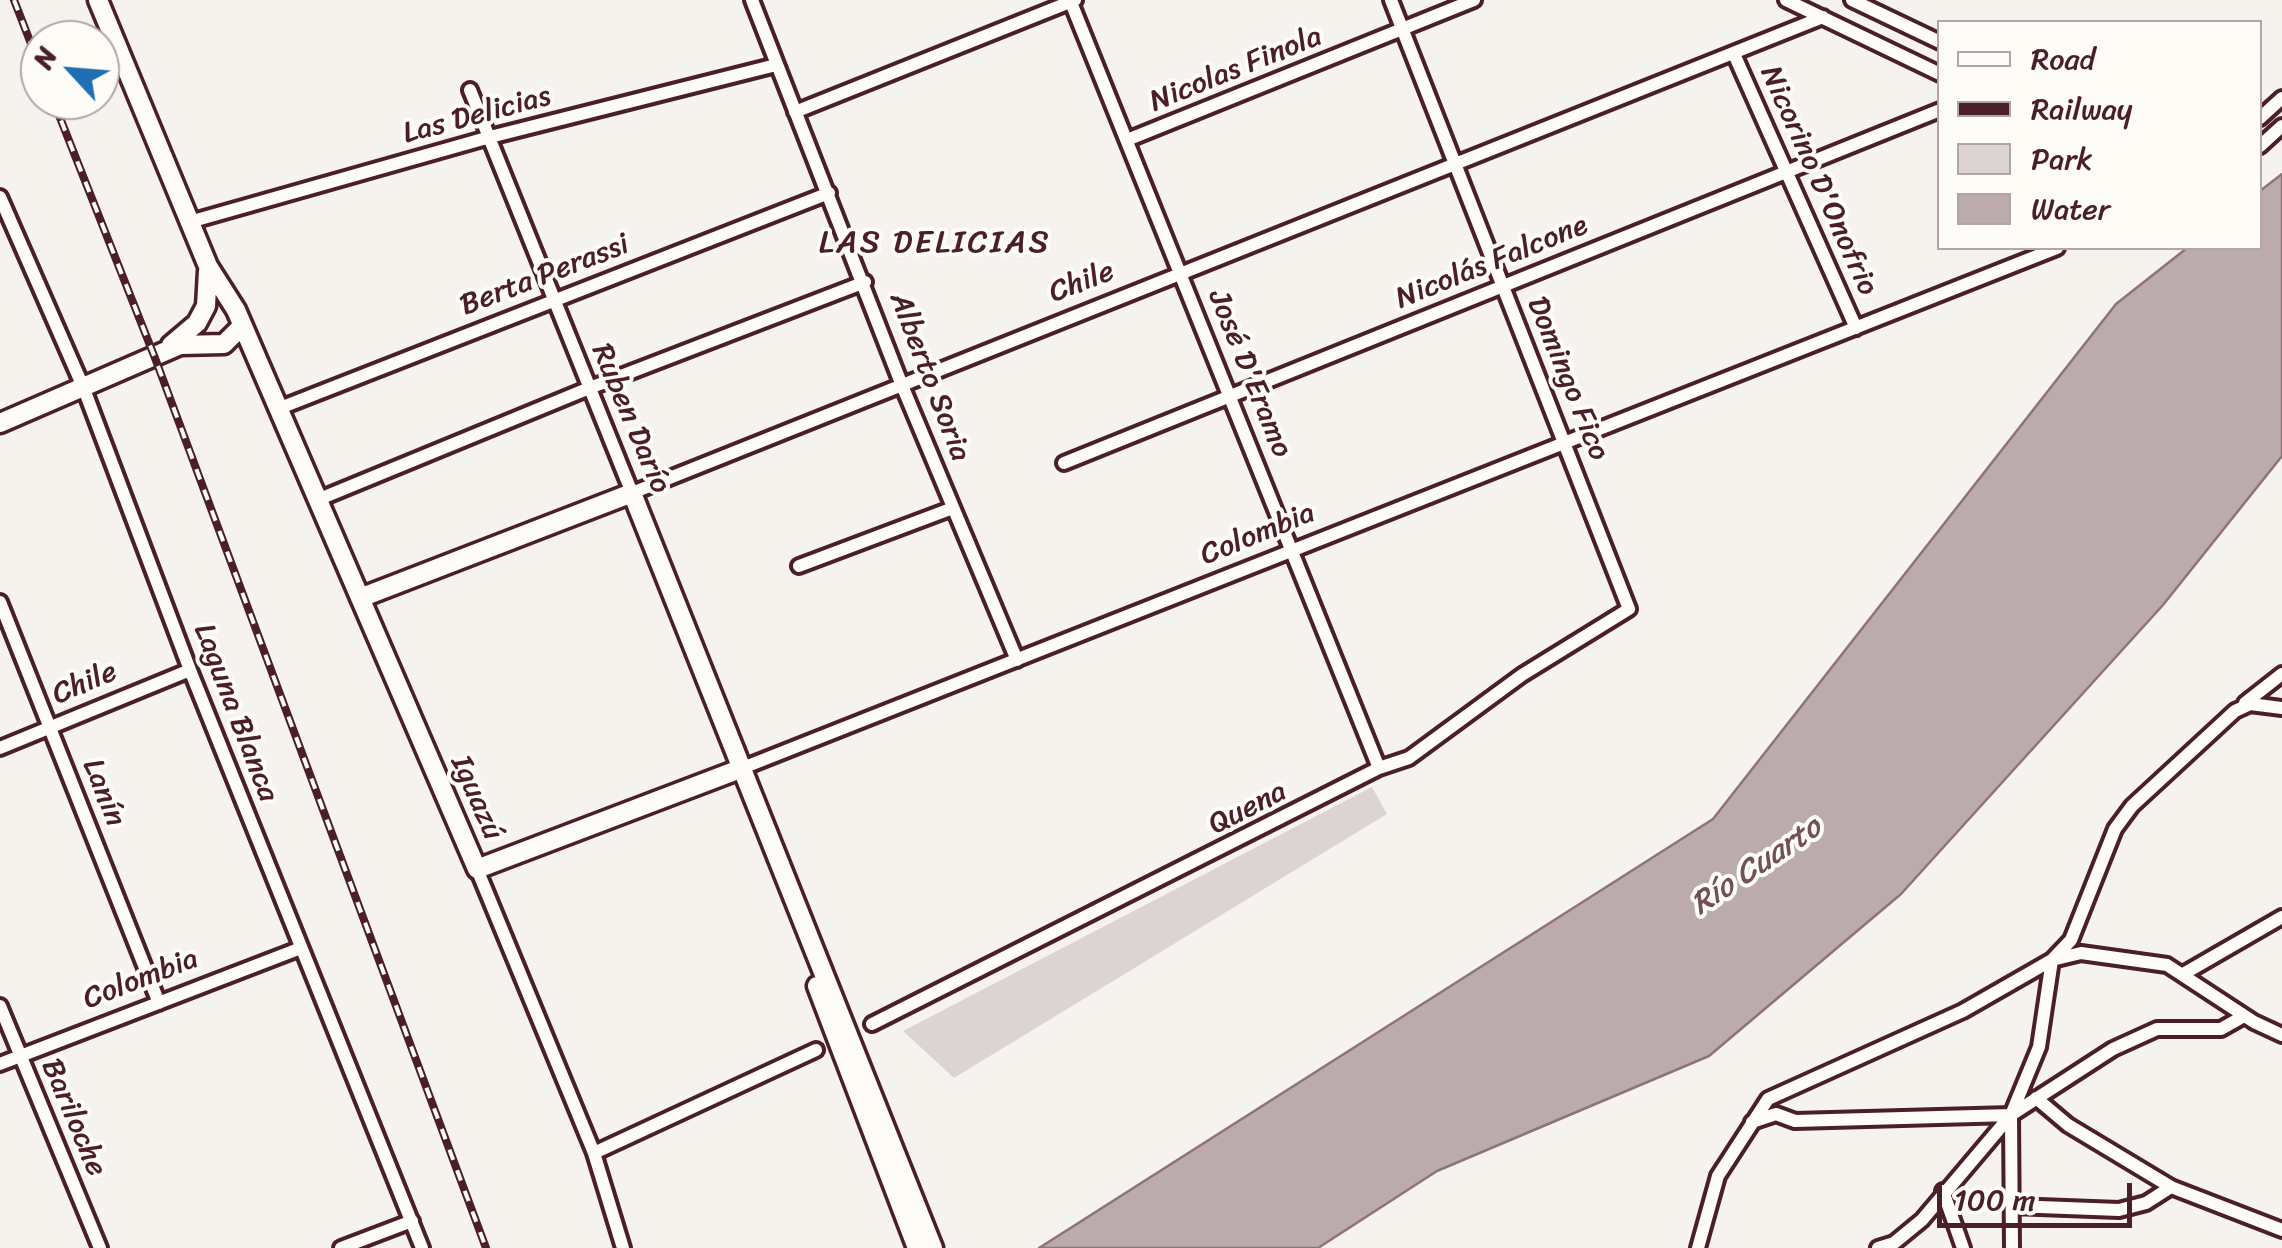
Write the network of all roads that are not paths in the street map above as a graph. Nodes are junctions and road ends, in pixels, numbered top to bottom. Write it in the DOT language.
graph roads {
  1 [pos="98,0"];
  2 [pos="752,0"];
  3 [pos="1391,0"];
  4 [pos="1474,0"];
  5 [pos="1786,0"];
  6 [pos="1852,0"];
  7 [pos="1072,1"];
  8 [pos="1823,17"];
  9 [pos="1404,30"];
  10 [pos="1937,41"];
  11 [pos="1734,54"];
  12 [pos="776,65"];
  13 [pos="1937,73"];
  14 [pos="470,90"];
  15 [pos="2282,98"];
  16 [pos="1937,111"];
  17 [pos="794,112"];
  18 [pos="2262,116"];
  19 [pos="2282,126"];
  20 [pos="490,137"];
  21 [pos="1127,140"];
  22 [pos="2262,144"];
  23 [pos="1454,165"];
  24 [pos="1788,173"];
  25 [pos="829,193"];
  26 [pos="0,197"];
  27 [pos="193,221"];
  28 [pos="2053,250"];
  29 [pos="208,266"];
  30 [pos="1181,274"];
  31 [pos="865,282"];
  32 [pos="1503,286"];
  33 [pos="550,300"];
  34 [pos="230,304"];
  35 [pos="202,314"];
  36 [pos="240,328"];
  37 [pos="1856,328"];
  38 [pos="217,343"];
  39 [pos="155,358"];
  40 [pos="265,376"];
  41 [pos="902,383"];
  42 [pos="588,388"];
  43 [pos="84,389"];
  44 [pos="1231,396"];
  45 [pos="280,408"];
  46 [pos="0,423"];
  47 [pos="1566,443"];
  48 [pos="1064,464"];
  49 [pos="632,493"];
  50 [pos="318,500"];
  51 [pos="954,508"];
  52 [pos="1294,551"];
  53 [pos="799,566"];
  54 [pos="360,598"];
  55 [pos="0,602"];
  56 [pos="1629,610"];
  57 [pos="1017,660"];
  58 [pos="190,670"];
  59 [pos="2282,674"];
  60 [pos="2282,708"];
  61 [pos="2235,711"];
  62 [pos="50,728"];
  63 [pos="0,748"];
  64 [pos="740,768"];
  65 [pos="1379,768"];
  66 [pos="477,869"];
  67 [pos="2282,917"];
  68 [pos="301,948"];
  69 [pos="2052,960"];
  70 [pos="2185,974"];
  71 [pos="159,1003"];
  72 [pos="0,1006"];
  73 [pos="2244,1016"];
  74 [pos="872,1024"];
  75 [pos="2282,1034"];
  76 [pos="816,1050"];
  77 [pos="20,1056"];
  78 [pos="0,1064"];
  79 [pos="2036,1098"];
  80 [pos="871,1110"];
  81 [pos="2011,1115"];
  82 [pos="1750,1123"];
  83 [pos="594,1153"];
  84 [pos="2171,1186"];
  85 [pos="1944,1191"];
  86 [pos="2013,1206"];
  87 [pos="412,1221"];
  88 [pos="2282,1230"];
  89 [pos="100,1248"];
  90 [pos="341,1248"];
  91 [pos="422,1248"];
  92 [pos="623,1248"];
  93 [pos="917,1248"];
  94 [pos="933,1248"];
  95 [pos="1698,1248"];
  96 [pos="1878,1248"];
  97 [pos="1963,1248"];
  98 [pos="2012,1248"];
  1 -- 27 [label="main road"];
  2 -- 12 [label="street, Alberto Soria"];
  3 -- 9 [label="street, Domingo Fico"];
  4 -- 9 [label="street, Nicolas Finola"];
  5 -- 8 [label="street"];
  6 -- 10 [label="street"];
  7 -- 17 [label="street"];
  7 -- 21 [label="street, José D'Eramo"];
  8 -- 11 [label="street, Chile"];
  8 -- 13 [label="street"];
  9 -- 21 [label="street, Nicolas Finola"];
  9 -- 23 [label="street, Domingo Fico"];
  11 -- 23 [label="street, Chile"];
  11 -- 24 [label="street, Nicorino D'Onofrio"];
  12 -- 17 [label="street, Alberto Soria"];
  12 -- 20 [label="street, Las Delicias"];
  14 -- 20 [label="street, Ruben Darío"];
  15 -- 18 [label="street"];
  16 -- 24 [label="street, Nicolás Falcone"];
  17 -- 25 [label="street, Alberto Soria"];
  19 -- 22 [label="street"];
  20 -- 27 [label="street, Las Delicias"];
  20 -- 33 [label="street, Ruben Darío"];
  21 -- 30 [label="street, José D'Eramo"];
  23 -- 30 [label="street, Chile"];
  23 -- 32 [label="street, Domingo Fico"];
  24 -- 32 [label="street, Nicolás Falcone"];
  24 -- 37 [label="street, Nicorino D'Onofrio"];
  25 -- 31 [label="street, Alberto Soria"];
  25 -- 33 [label="street, Berta Perassi"];
  26 -- 43 [label="street, Laguna Blanca"];
  27 -- 29 [label="main road"];
  28 -- 37 [label="street, Colombia"];
  29 -- 34 [label="main road"];
  29 -- 35 [label="main road"];
  30 -- 41 [label="street, Chile"];
  30 -- 44 [label="street, José D'Eramo"];
  31 -- 41 [label="street, Alberto Soria"];
  31 -- 42 [label="street"];
  32 -- 44 [label="street, Nicolás Falcone"];
  32 -- 47 [label="street, Domingo Fico"];
  33 -- 42 [label="street, Ruben Darío"];
  33 -- 45 [label="street, Berta Perassi"];
  34 -- 35 [label="main road"];
  34 -- 36 [label="main road, Iguazú"];
  35 -- 38 [label="main road, Iguazú"];
  35 -- 39 [label="main road"];
  36 -- 38 [label="main road"];
  36 -- 40 [label="main road, Iguazú"];
  37 -- 47 [label="street, Colombia"];
  38 -- 39 [label="main road"];
  38 -- 40 [label="main road, Iguazú"];
  39 -- 43 [label="main road"];
  40 -- 45 [label="main road, Iguazú"];
  41 -- 49 [label="street, Chile"];
  41 -- 51 [label="street, Alberto Soria"];
  42 -- 49 [label="street, Ruben Darío"];
  42 -- 50 [label="street"];
  43 -- 46 [label="main road"];
  43 -- 58 [label="street, Laguna Blanca"];
  44 -- 48 [label="street, Nicolás Falcone"];
  44 -- 52 [label="street, José D'Eramo"];
  45 -- 50 [label="main road, Iguazú"];
  47 -- 52 [label="street, Colombia"];
  47 -- 56 [label="street, Domingo Fico"];
  49 -- 54 [label="main road, Chile"];
  49 -- 64 [label="main road, Ruben Darío"];
  50 -- 54 [label="main road, Iguazú"];
  51 -- 53 [label="street"];
  51 -- 57 [label="street, Alberto Soria"];
  52 -- 57 [label="street, Colombia"];
  52 -- 65 [label="street, José D'Eramo"];
  54 -- 66 [label="main road, Iguazú"];
  55 -- 62 [label="street, Lanín"];
  56 -- 65 [label="street, Quena"];
  57 -- 64 [label="street, Colombia"];
  58 -- 62 [label="street, Chile"];
  58 -- 68 [label="street, Laguna Blanca"];
  59 -- 61 [label="street"];
  60 -- 61 [label="street"];
  61 -- 69 [label="street"];
  62 -- 63 [label="street, Chile"];
  62 -- 71 [label="street, Lanín"];
  64 -- 66 [label="main road, Colombia"];
  64 -- 80 [label="main road, Ruben Darío"];
  65 -- 74 [label="street, Quena"];
  66 -- 83 [label="street, Iguazú"];
  67 -- 70 [label="street"];
  68 -- 71 [label="street, Colombia"];
  68 -- 87 [label="street, Laguna Blanca"];
  69 -- 70 [label="street"];
  69 -- 81 [label="street"];
  69 -- 82 [label="street"];
  70 -- 73 [label="street"];
  71 -- 77 [label="street, Colombia"];
  72 -- 77 [label="street, Bariloche"];
  73 -- 75 [label="street"];
  73 -- 79 [label="street"];
  76 -- 83 [label="street"];
  77 -- 78 [label="street, Colombia"];
  77 -- 89 [label="street, Bariloche"];
  79 -- 81 [label="street"];
  79 -- 84 [label="street"];
  80 -- 93 [label="main road"];
  80 -- 94 [label="main road"];
  81 -- 82 [label="street"];
  81 -- 85 [label="street"];
  81 -- 86 [label="street"];
  82 -- 95 [label="street"];
  83 -- 92 [label="street, Iguazú"];
  84 -- 86 [label="street"];
  84 -- 88 [label="street"];
  85 -- 96 [label="street"];
  85 -- 97 [label="street"];
  86 -- 98 [label="street"];
  87 -- 90 [label="street"];
  87 -- 91 [label="street, Laguna Blanca"];
}
